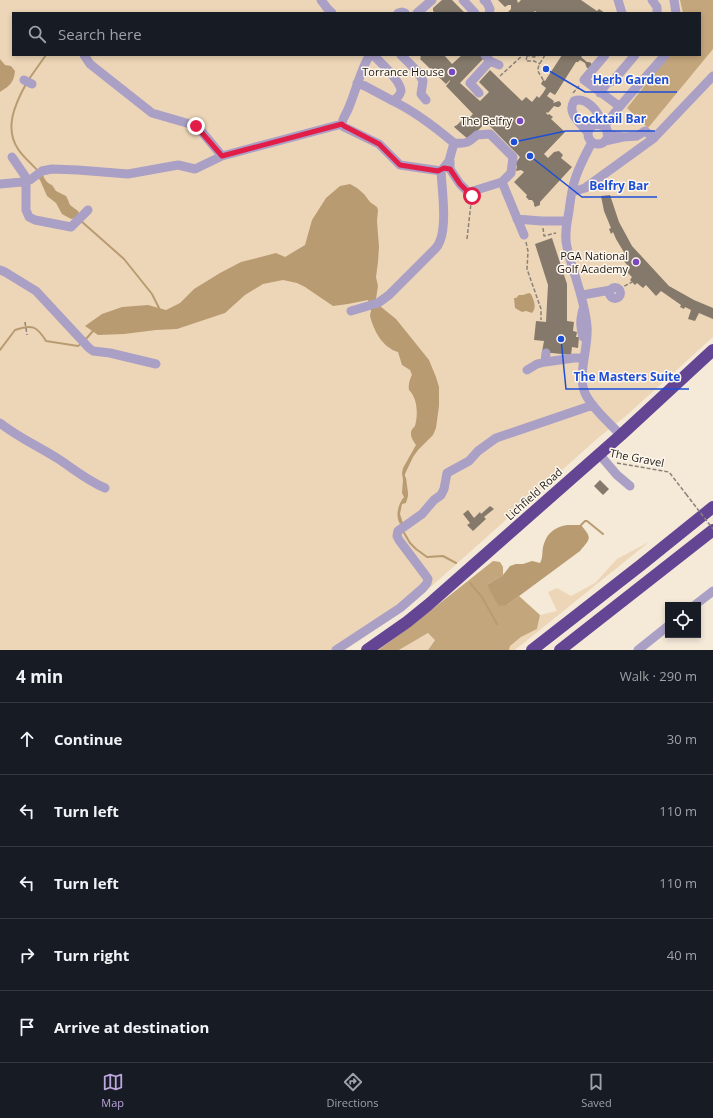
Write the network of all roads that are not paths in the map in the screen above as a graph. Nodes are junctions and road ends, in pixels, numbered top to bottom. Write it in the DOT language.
graph roads {
  1 [pos="321,0"];
  2 [pos="432,0"];
  3 [pos="463,0"];
  4 [pos="484,0"];
  5 [pos="618,0"];
  6 [pos="652,0"];
  7 [pos="674,0"];
  8 [pos="331,12"];
  9 [pos="418,12"];
  10 [pos="474,12"];
  11 [pos="489,12"];
  12 [pos="622,12"];
  13 [pos="657,12"];
  14 [pos="676,12"];
  15 [pos="85,56"];
  16 [pos="372,56"];
  17 [pos="402,56"];
  18 [pos="604,56"];
  19 [pos="634,56"];
  20 [pos="663,56"];
  21 [pos="487,58"];
  22 [pos="499,65"];
  23 [pos="713,76"];
  24 [pos="357,83"];
  25 [pos="479,93"];
  26 [pos="600,93"];
  27 [pos="426,100"];
  28 [pos="393,101"];
  29 [pos="619,106"];
  30 [pos="342,124"];
  31 [pos="604,131"];
  32 [pos="588,133"];
  33 [pos="654,138"];
  34 [pos="592,142"];
  35 [pos="454,143"];
  36 [pos="222,156"];
  37 [pos="12,158"];
  38 [pos="444,169"];
  39 [pos="30,179"];
  40 [pos="0,184"];
  41 [pos="501,185"];
  42 [pos="572,192"];
  43 [pos="88,210"];
  44 [pos="517,219"];
  45 [pos="567,221"];
  46 [pos="524,235"];
  47 [pos="0,270"];
  48 [pos="615,290"];
  49 [pos="582,295"];
  50 [pos="351,311"];
  51 [pos="713,350"];
  52 [pos="584,358"];
  53 [pos="156,364"];
  54 [pos="527,370"];
  55 [pos="593,405"];
  56 [pos="0,423"];
  57 [pos="621,435"];
  58 [pos="601,457"];
  59 [pos="630,486"];
  60 [pos="105,488"];
  61 [pos="713,507"];
  62 [pos="713,530"];
  63 [pos="713,590"];
  64 [pos="699,602"];
  65 [pos="665,628"];
  66 [pos="336,650"];
  67 [pos="367,650"];
  68 [pos="532,650"];
  69 [pos="560,650"];
  70 [pos="638,650"];
  1 -- 8 [label="street"];
  2 -- 9 [label="street"];
  3 -- 10 [label="street"];
  4 -- 11 [label="street"];
  5 -- 12 [label="street"];
  6 -- 13 [label="street"];
  7 -- 14 [label="street"];
  15 -- 36 [label="street"];
  16 -- 24 [label="street"];
  16 -- 28 [label="street"];
  17 -- 27 [label="street"];
  18 -- 26 [label="street"];
  19 -- 26 [label="street"];
  20 -- 29 [label="street"];
  21 -- 22 [label="street"];
  21 -- 25 [label="street"];
  23 -- 33 [label="street"];
  24 -- 28 [label="street"];
  24 -- 30 [label="street"];
  26 -- 29 [label="street"];
  28 -- 35 [label="street"];
  29 -- 31 [label="street"];
  30 -- 36 [label="street"];
  30 -- 38 [label="street"];
  31 -- 32 [label="street"];
  31 -- 32 [label="street"];
  31 -- 33 [label="street"];
  31 -- 34 [label="street"];
  32 -- 34 [label="street"];
  33 -- 42 [label="street"];
  34 -- 42 [label="street"];
  35 -- 38 [label="street"];
  35 -- 41 [label="street"];
  36 -- 39 [label="street"];
  37 -- 39 [label="street"];
  38 -- 41 [label="street"];
  38 -- 50 [label="street"];
  39 -- 40 [label="street"];
  39 -- 43 [label="street"];
  41 -- 44 [label="street"];
  42 -- 45 [label="street"];
  44 -- 45 [label="street"];
  44 -- 46 [label="street"];
  45 -- 49 [label="street"];
  47 -- 53 [label="street"];
  48 -- 49 [label="street"];
  49 -- 52 [label="street"];
  51 -- 57 [label="highway, Lichfield Road"];
  52 -- 54 [label="street"];
  52 -- 55 [label="street"];
  55 -- 57 [label="street"];
  55 -- 66 [label="street"];
  56 -- 60 [label="street"];
  57 -- 58 [label="highway, Lichfield Road"];
  58 -- 59 [label="street"];
  58 -- 67 [label="highway, Lichfield Road"];
  61 -- 68 [label="highway"];
  62 -- 69 [label="highway"];
  63 -- 64 [label="street"];
  65 -- 70 [label="street"];
}
